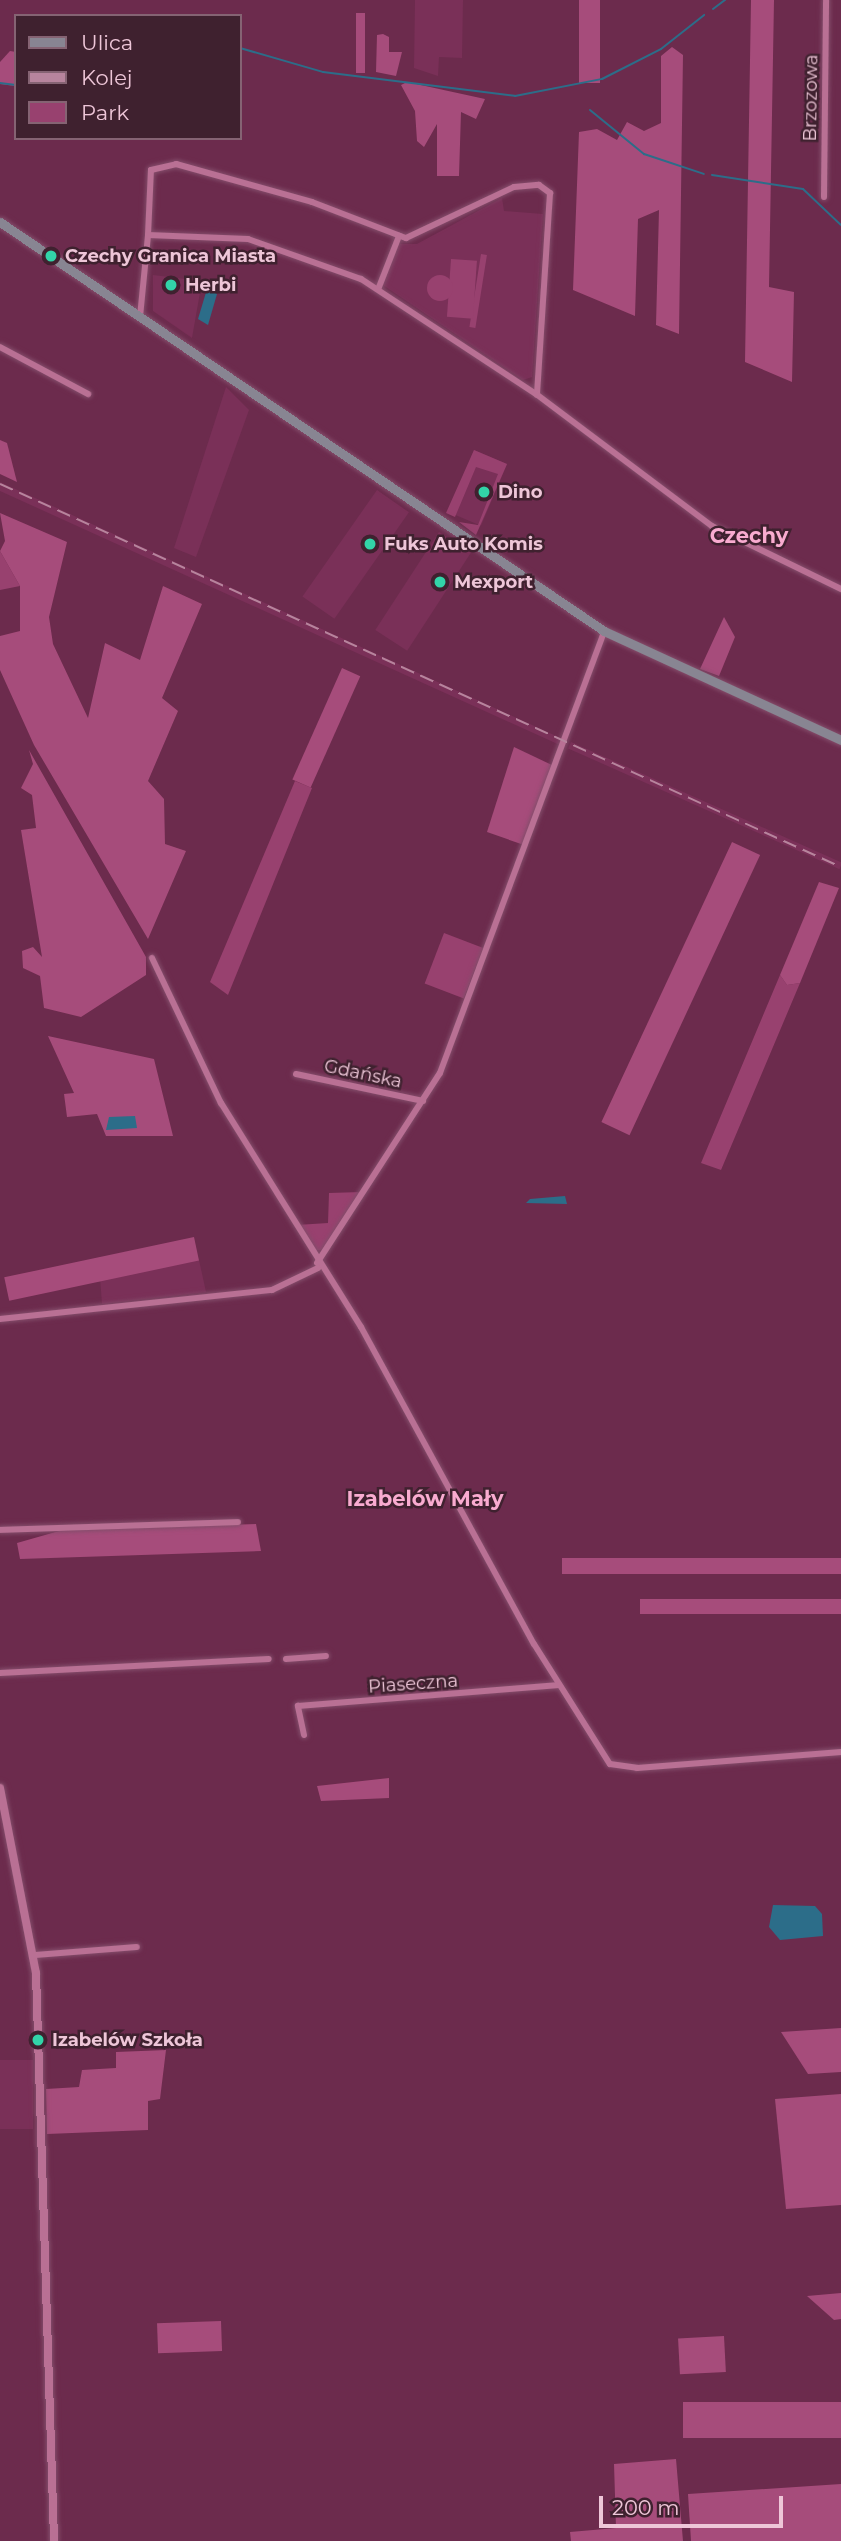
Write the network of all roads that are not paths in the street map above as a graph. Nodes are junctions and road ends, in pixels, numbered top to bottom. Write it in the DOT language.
graph roads {
  1 [pos="826,0"];
  2 [pos="824,197"];
  3 [pos="0,222"];
  4 [pos="148,235"];
  5 [pos="399,236"];
  6 [pos="379,287"];
  7 [pos="140,317"];
  8 [pos="0,347"];
  9 [pos="88,394"];
  10 [pos="537,395"];
  11 [pos="841,589"];
  12 [pos="604,631"];
  13 [pos="841,740"];
  14 [pos="152,958"];
  15 [pos="296,1074"];
  16 [pos="423,1101"];
  17 [pos="318,1266"];
  18 [pos="0,1319"];
  19 [pos="238,1522"];
  20 [pos="0,1530"];
  21 [pos="326,1656"];
  22 [pos="269,1659"];
  23 [pos="286,1659"];
  24 [pos="0,1673"];
  25 [pos="559,1685"];
  26 [pos="304,1735"];
  27 [pos="841,1752"];
  28 [pos="0,1788"];
  29 [pos="137,1947"];
  30 [pos="35,1955"];
  31 [pos="54,2541"];
  1 -- 2 [label="street, Brzozowa"];
  3 -- 7 [label="main road"];
  4 -- 5 [label="street"];
  4 -- 6 [label="street"];
  4 -- 7 [label="street"];
  5 -- 6 [label="street"];
  5 -- 10 [label="street"];
  6 -- 10 [label="street"];
  7 -- 12 [label="main road"];
  8 -- 9 [label="street"];
  10 -- 11 [label="street"];
  12 -- 13 [label="main road"];
  12 -- 16 [label="street"];
  14 -- 17 [label="street"];
  15 -- 16 [label="street, Gdańska"];
  16 -- 17 [label="street"];
  17 -- 18 [label="street"];
  17 -- 25 [label="street"];
  19 -- 20 [label="street"];
  21 -- 23 [label="street"];
  22 -- 24 [label="street"];
  25 -- 26 [label="street, Piaseczna"];
  25 -- 27 [label="street"];
  28 -- 30 [label="street"];
  29 -- 30 [label="street"];
  30 -- 31 [label="street"];
}
